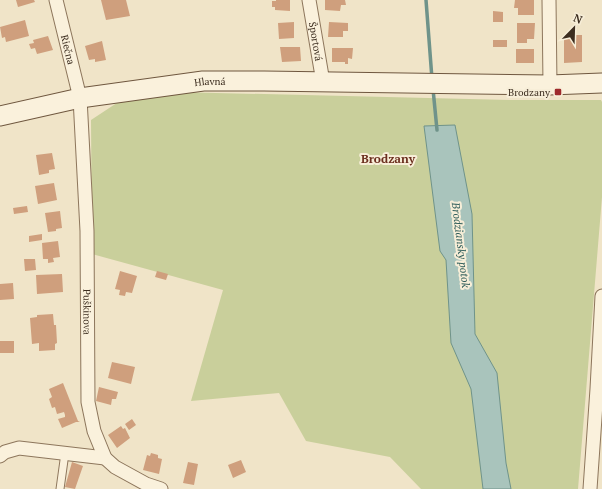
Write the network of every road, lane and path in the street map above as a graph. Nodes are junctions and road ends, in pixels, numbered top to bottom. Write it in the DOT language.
graph roads {
  1 [pos="56,0"];
  2 [pos="309,0"];
  3 [pos="549,0"];
  4 [pos="323,82"];
  5 [pos="602,84"];
  6 [pos="550,85"];
  7 [pos="80,98"];
  8 [pos="0,116"];
  9 [pos="602,296"];
  10 [pos="66,453"];
  11 [pos="0,456"];
  12 [pos="105,458"];
  13 [pos="60,489"];
  14 [pos="161,489"];
  15 [pos="590,489"];
  1 -- 7 [label="street, Riečna"];
  2 -- 4 [label="street, Športová"];
  3 -- 6 [label="street"];
  4 -- 6 [label="main road, Hlavná"];
  4 -- 7 [label="main road, Hlavná"];
  5 -- 6 [label="main road"];
  7 -- 8 [label="main road, Hlavná"];
  7 -- 12 [label="street, Puškinova"];
  9 -- 15 [label="street"];
  10 -- 11 [label="street"];
  10 -- 12 [label="street"];
  10 -- 13 [label="lane"];
  12 -- 14 [label="street"];
}
